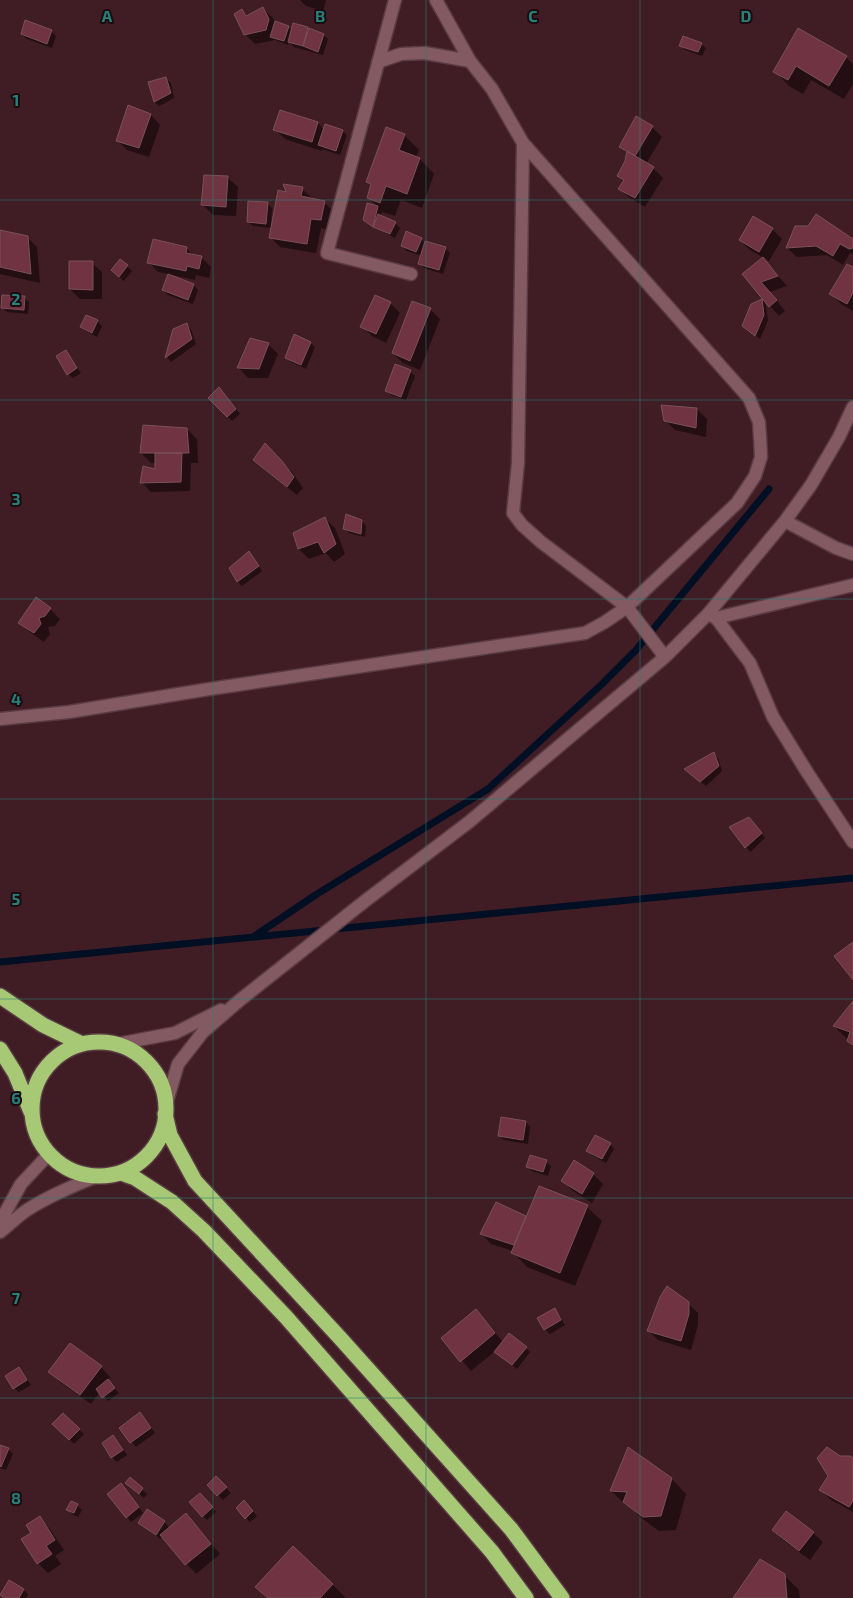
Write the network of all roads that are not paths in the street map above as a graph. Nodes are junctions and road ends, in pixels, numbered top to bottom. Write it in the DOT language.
graph roads {
  1 [pos="395,0"];
  2 [pos="436,0"];
  3 [pos="378,62"];
  4 [pos="470,62"];
  5 [pos="522,143"];
  6 [pos="411,274"];
  7 [pos="853,407"];
  8 [pos="785,522"];
  9 [pos="853,554"];
  10 [pos="853,586"];
  11 [pos="626,607"];
  12 [pos="712,616"];
  13 [pos="665,657"];
  14 [pos="0,719"];
  15 [pos="853,842"];
  16 [pos="0,996"];
  17 [pos="240,1000"];
  18 [pos="82,1044"];
  19 [pos="117,1044"];
  20 [pos="0,1050"];
  21 [pos="166,1110"];
  22 [pos="32,1116"];
  23 [pos="48,1154"];
  24 [pos="121,1173"];
  25 [pos="97,1176"];
  26 [pos="0,1222"];
  27 [pos="0,1232"];
  28 [pos="526,1598"];
  29 [pos="562,1598"];
  1 -- 3 [label="street"];
  2 -- 4 [label="street"];
  3 -- 4 [label="street"];
  3 -- 6 [label="street"];
  4 -- 5 [label="street"];
  5 -- 11 [label="street"];
  5 -- 11 [label="street"];
  7 -- 8 [label="street"];
  8 -- 9 [label="street"];
  8 -- 12 [label="street"];
  10 -- 12 [label="street"];
  11 -- 13 [label="street"];
  11 -- 14 [label="street"];
  12 -- 13 [label="street"];
  12 -- 15 [label="street"];
  13 -- 17 [label="street"];
  16 -- 18 [label="highway"];
  17 -- 19 [label="street"];
  17 -- 21 [label="street"];
  18 -- 19 [label="highway"];
  18 -- 22 [label="highway"];
  19 -- 21 [label="highway"];
  20 -- 22 [label="highway"];
  21 -- 24 [label="highway"];
  21 -- 29 [label="highway"];
  22 -- 23 [label="highway"];
  23 -- 25 [label="highway"];
  23 -- 26 [label="street"];
  24 -- 25 [label="highway"];
  24 -- 28 [label="highway"];
  25 -- 27 [label="street"];
}
